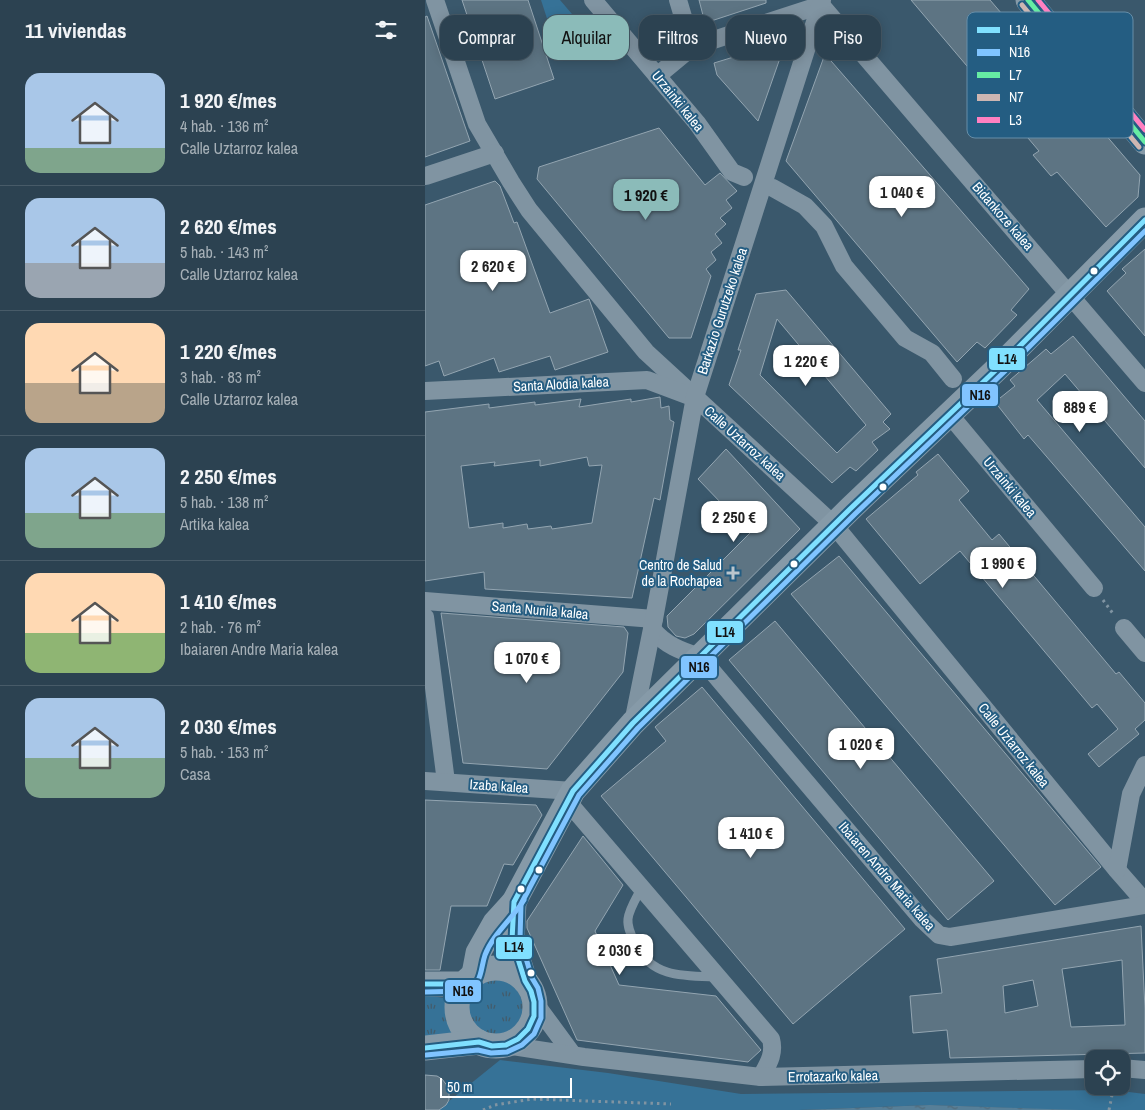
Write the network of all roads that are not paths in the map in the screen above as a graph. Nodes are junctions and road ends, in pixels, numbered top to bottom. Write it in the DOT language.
graph roads {
  1 [pos="435,0"];
  2 [pos="593,0"];
  3 [pos="679,0"];
  4 [pos="1028,0"];
  5 [pos="821,2"];
  6 [pos="1038,12"];
  7 [pos="683,15"];
  8 [pos="716,39"];
  9 [pos="676,60"];
  10 [pos="657,76"];
  11 [pos="1133,127"];
  12 [pos="1145,142"];
  13 [pos="495,153"];
  14 [pos="426,176"];
  15 [pos="744,177"];
  16 [pos="773,188"];
  17 [pos="1145,220"];
  18 [pos="1071,295"];
  19 [pos="953,379"];
  20 [pos="1145,383"];
  21 [pos="425,391"];
  22 [pos="695,398"];
  23 [pos="949,414"];
  24 [pos="834,524"];
  25 [pos="1094,588"];
  26 [pos="425,601"];
  27 [pos="425,617"];
  28 [pos="653,624"];
  29 [pos="1124,628"];
  30 [pos="1145,653"];
  31 [pos="700,657"];
  32 [pos="633,723"];
  33 [pos="1145,765"];
  34 [pos="425,781"];
  35 [pos="446,782"];
  36 [pos="570,797"];
  37 [pos="1117,870"];
  38 [pos="642,887"];
  39 [pos="515,902"];
  40 [pos="1145,904"];
  41 [pos="717,977"];
  42 [pos="469,979"];
  43 [pos="425,984"];
  44 [pos="530,992"];
  45 [pos="479,1042"];
  46 [pos="506,1045"];
  47 [pos="425,1048"];
  48 [pos="573,1055"];
  49 [pos="1085,1069"];
  50 [pos="1130,1069"];
  51 [pos="1145,1070"];
  52 [pos="761,1077"];
  1 -- 13 [label="street, Calle Uztarroz kalea"];
  2 -- 10 [label="street, Urzainki kalea"];
  3 -- 7 [label="street"];
  4 -- 6 [label="street"];
  5 -- 8 [label="street"];
  5 -- 18 [label="street, Bidankoze kalea"];
  5 -- 22 [label="street, Barkazio Gurutzeko kalea"];
  9 -- 10 [label="street"];
  10 -- 15 [label="street, Urzainki kalea"];
  11 -- 12 [label="street"];
  13 -- 14 [label="street"];
  13 -- 22 [label="street, Calle Uztarroz kalea"];
  16 -- 19 [label="street"];
  17 -- 18 [label="street"];
  18 -- 20 [label="street, Bidankoze kalea"];
  18 -- 23 [label="street"];
  21 -- 22 [label="street, Santa Alodia kalea"];
  22 -- 24 [label="street, Calle Uztarroz kalea"];
  22 -- 28 [label="street, Barkazio Gurutzeko kalea"];
  23 -- 24 [label="street"];
  23 -- 25 [label="street, Urzainki kalea"];
  24 -- 31 [label="street"];
  24 -- 37 [label="street, Calle Uztarroz kalea"];
  26 -- 28 [label="street, Santa Nunila kalea"];
  27 -- 35 [label="street"];
  28 -- 31 [label="street"];
  28 -- 32 [label="street, Barkazio Gurutzeko kalea"];
  29 -- 30 [label="street"];
  31 -- 32 [label="street"];
  31 -- 40 [label="street, Ibaiaren Andre Maria kalea"];
  32 -- 36 [label="street"];
  33 -- 37 [label="street"];
  34 -- 35 [label="street, Izaba kalea"];
  35 -- 36 [label="street, Izaba kalea"];
  36 -- 38 [label="street"];
  36 -- 39 [label="street"];
  37 -- 40 [label="street, Calle Uztarroz kalea"];
  38 -- 41 [label="street"];
  38 -- 41 [label="lane"];
  39 -- 42 [label="street"];
  39 -- 44 [label="street"];
  41 -- 52 [label="street"];
  42 -- 43 [label="street"];
  42 -- 44 [label="street"];
  42 -- 45 [label="street"];
  44 -- 46 [label="street"];
  44 -- 48 [label="street"];
  45 -- 46 [label="street"];
  45 -- 47 [label="street"];
  46 -- 48 [label="street, Errotazarko kalea"];
  48 -- 52 [label="street, Errotazarko kalea"];
  49 -- 52 [label="street, Errotazarko kalea"];
  50 -- 51 [label="street"];
}
